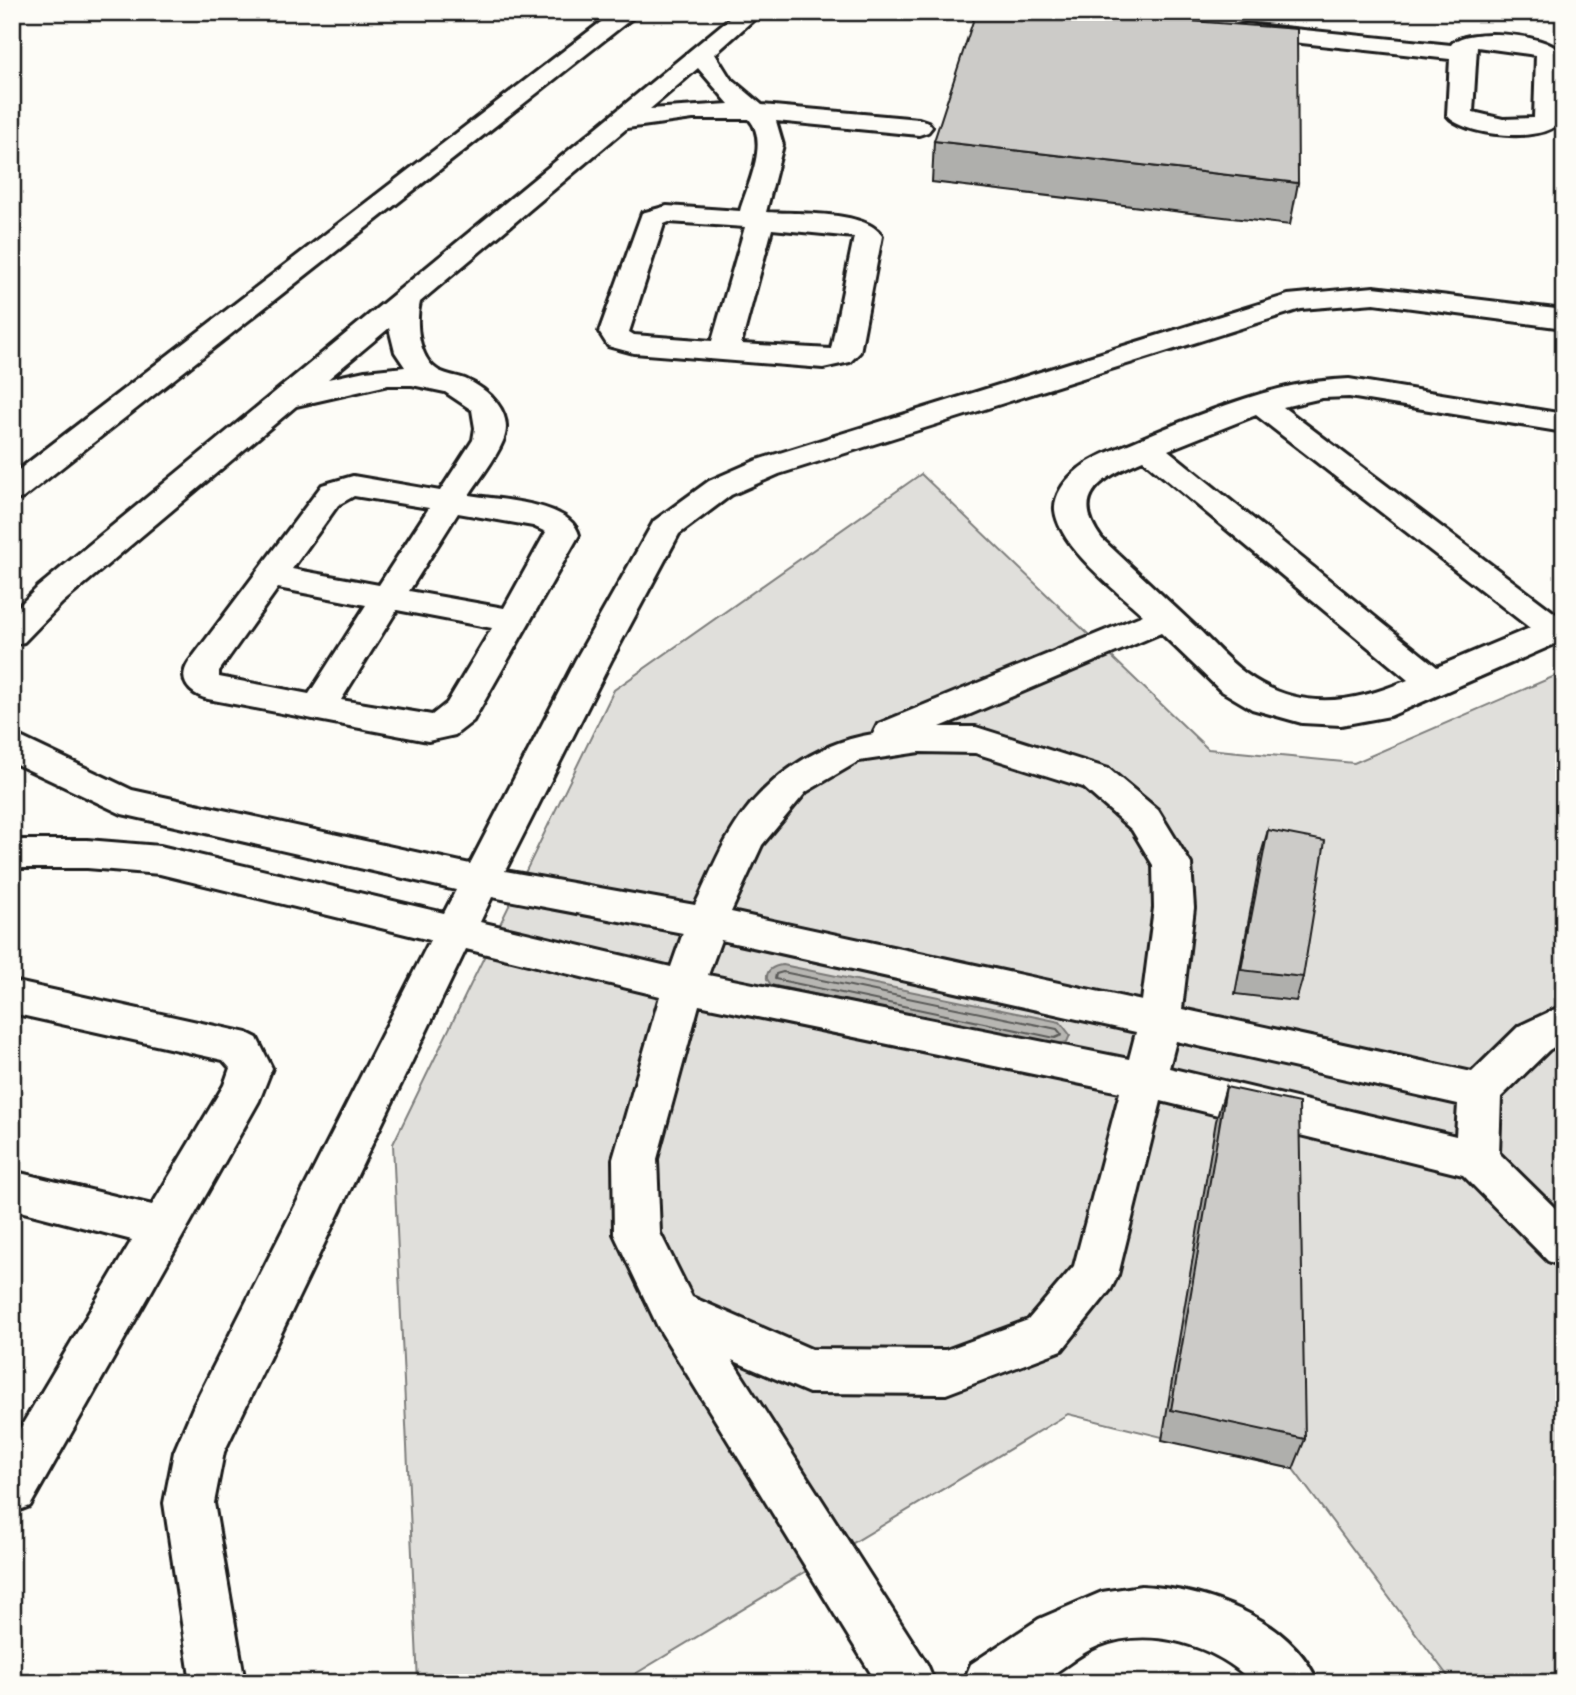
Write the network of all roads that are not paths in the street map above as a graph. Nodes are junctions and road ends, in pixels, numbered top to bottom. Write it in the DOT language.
graph roads {
  1 [pos="629,12"];
  2 [pos="751,12"];
  3 [pos="1227,26"];
  4 [pos="702,52"];
  5 [pos="1463,53"];
  6 [pos="760,113"];
  7 [pos="815,118"];
  8 [pos="617,122"];
  9 [pos="919,127"];
  10 [pos="761,220"];
  11 [pos="406,299"];
  12 [pos="1564,319"];
  13 [pos="724,351"];
  14 [pos="430,379"];
  15 [pos="283,401"];
  16 [pos="1261,404"];
  17 [pos="1564,423"];
  18 [pos="1147,448"];
  19 [pos="12,491"];
  20 [pos="449,501"];
  21 [pos="269,576"];
  22 [pos="388,598"];
  23 [pos="1165,619"];
  24 [pos="515,621"];
  25 [pos="1560,629"];
  26 [pos="12,634"];
  27 [pos="1435,684"];
  28 [pos="318,708"];
  29 [pos="12,746"];
  30 [pos="850,750"];
  31 [pos="12,854"];
  32 [pos="482,881"];
  33 [pos="707,922"];
  34 [pos="456,929"];
  35 [pos="684,986"];
  36 [pos="12,997"];
  37 [pos="1160,1020"];
  38 [pos="1564,1021"];
  39 [pos="1143,1079"];
  40 [pos="1480,1091"];
  41 [pos="1477,1160"];
  42 [pos="12,1190"];
  43 [pos="164,1227"];
  44 [pos="1564,1247"];
  45 [pos="675,1312"];
  46 [pos="12,1489"];
  47 [pos="218,1683"];
  48 [pos="908,1683"];
  49 [pos="990,1683"];
  50 [pos="1291,1683"];
  1 -- 19 [label="street"];
  2 -- 4 [label="street"];
  3 -- 5 [label="street"];
  4 -- 6 [label="street"];
  4 -- 8 [label="street"];
  5 -- 5 [label="street"];
  6 -- 7 [label="street"];
  6 -- 8 [label="street"];
  6 -- 10 [label="street"];
  7 -- 9 [label="street"];
  7 -- 10 [label="street"];
  8 -- 11 [label="street"];
  10 -- 13 [label="street"];
  10 -- 13 [label="street"];
  10 -- 13 [label="street"];
  11 -- 14 [label="street"];
  11 -- 15 [label="street"];
  12 -- 32 [label="street"];
  14 -- 15 [label="street"];
  14 -- 20 [label="street"];
  15 -- 26 [label="street"];
  16 -- 17 [label="street"];
  16 -- 18 [label="street"];
  16 -- 25 [label="street"];
  18 -- 23 [label="street"];
  18 -- 27 [label="street"];
  20 -- 21 [label="street"];
  20 -- 22 [label="street"];
  20 -- 24 [label="street"];
  21 -- 22 [label="street"];
  21 -- 28 [label="street"];
  22 -- 24 [label="street"];
  22 -- 28 [label="street"];
  23 -- 27 [label="street"];
  23 -- 30 [label="street"];
  24 -- 28 [label="street"];
  25 -- 27 [label="street"];
  29 -- 32 [label="street"];
  30 -- 33 [label="street"];
  30 -- 37 [label="street"];
  31 -- 34 [label="street"];
  32 -- 33 [label="street"];
  32 -- 34 [label="street"];
  33 -- 35 [label="street"];
  33 -- 37 [label="street"];
  34 -- 35 [label="street"];
  34 -- 47 [label="street"];
  35 -- 39 [label="street"];
  35 -- 45 [label="street"];
  36 -- 43 [label="street"];
  37 -- 39 [label="street"];
  37 -- 40 [label="street"];
  38 -- 40 [label="street"];
  39 -- 41 [label="street"];
  39 -- 45 [label="street"];
  40 -- 41 [label="street"];
  41 -- 44 [label="street"];
  42 -- 43 [label="street"];
  43 -- 46 [label="street"];
  45 -- 48 [label="street"];
  49 -- 50 [label="street"];
}
